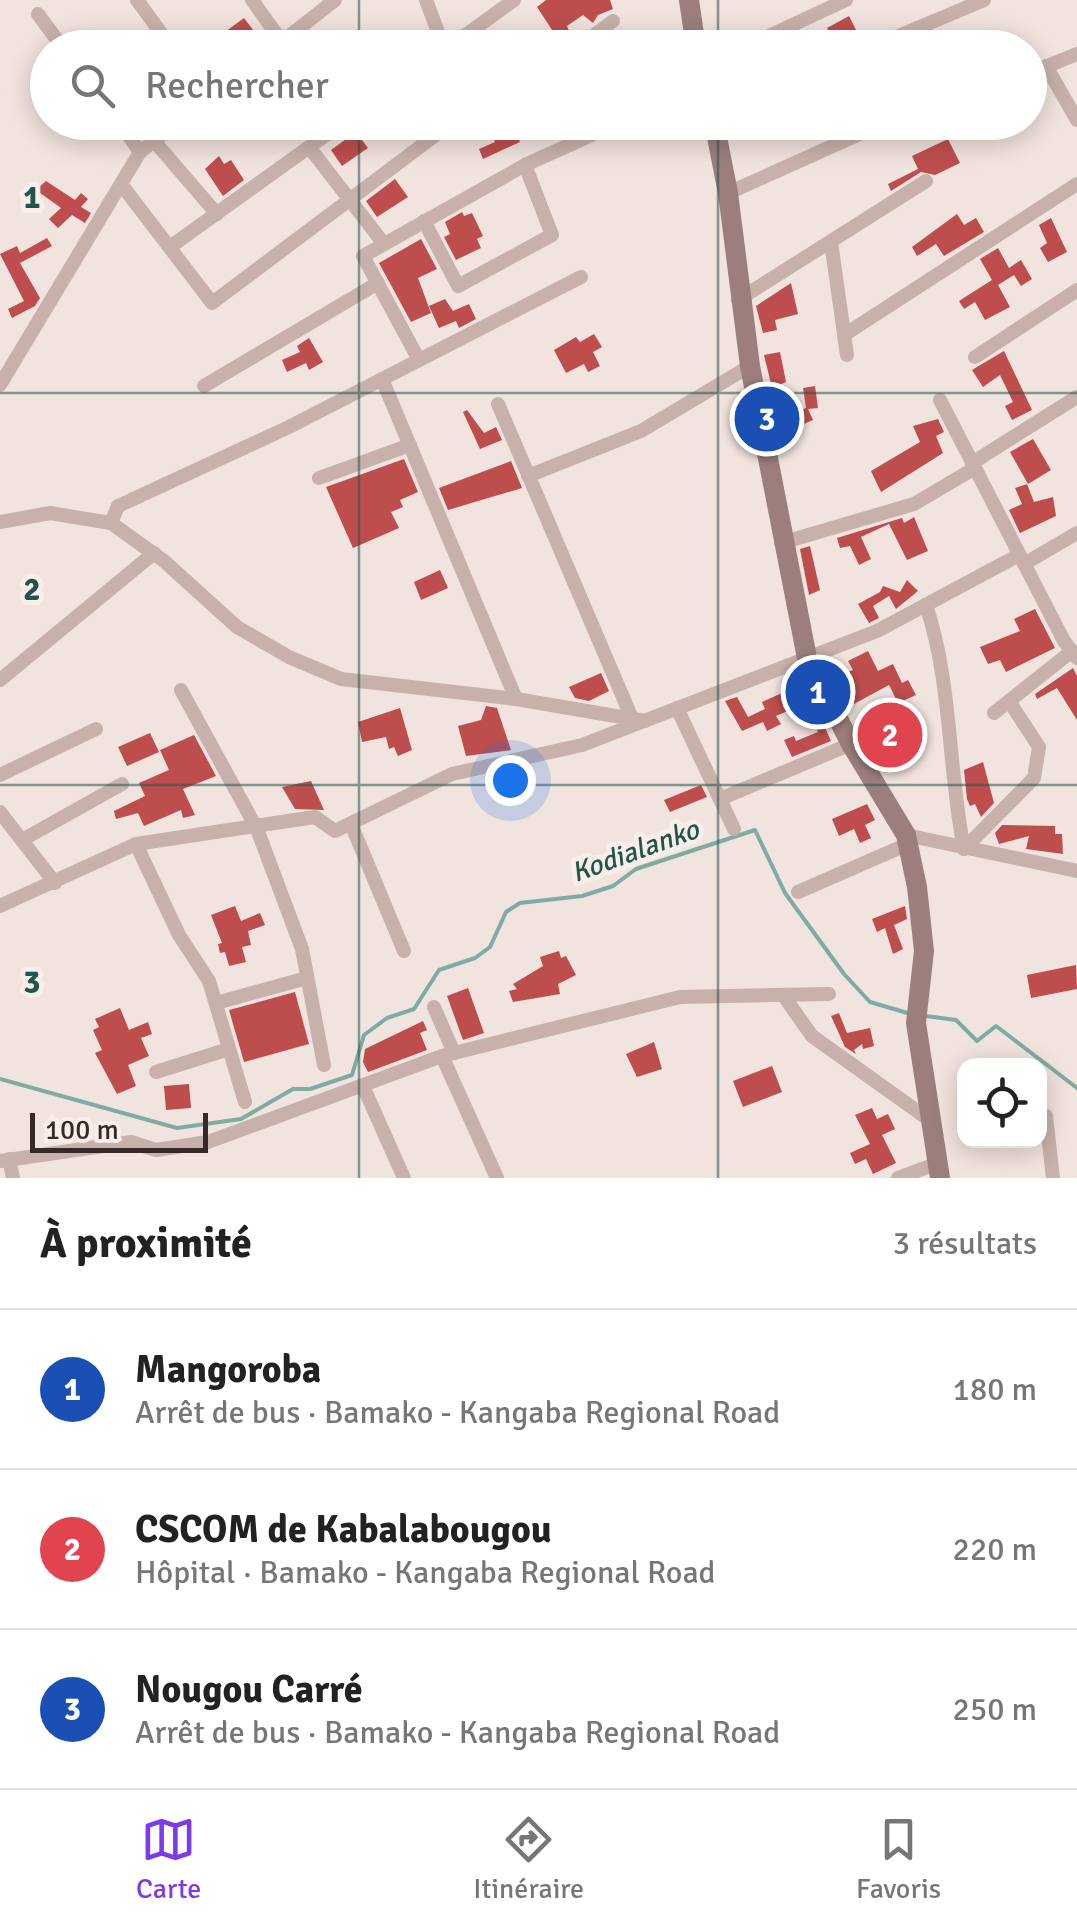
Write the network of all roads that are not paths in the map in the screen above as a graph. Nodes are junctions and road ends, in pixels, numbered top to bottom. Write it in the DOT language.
graph roads {
  1 [pos="137,0"];
  2 [pos="252,0"];
  3 [pos="335,0"];
  4 [pos="427,0"];
  5 [pos="514,0"];
  6 [pos="689,0"];
  7 [pos="846,0"];
  8 [pos="984,0"];
  9 [pos="38,14"];
  10 [pos="613,21"];
  11 [pos="50,30"];
  12 [pos="159,30"];
  13 [pos="270,30"];
  14 [pos="296,30"];
  15 [pos="439,30"];
  16 [pos="472,30"];
  17 [pos="601,30"];
  18 [pos="693,30"];
  19 [pos="782,30"];
  20 [pos="913,30"];
  21 [pos="1077,54"];
  22 [pos="1047,66"];
  23 [pos="1047,68"];
  24 [pos="1077,120"];
  25 [pos="131,140"];
  26 [pos="156,140"];
  27 [pos="319,140"];
  28 [pos="429,140"];
  29 [pos="580,140"];
  30 [pos="718,140"];
  31 [pos="845,140"];
  32 [pos="154,142"];
  33 [pos="309,147"];
  34 [pos="140,152"];
  35 [pos="525,165"];
  36 [pos="926,181"];
  37 [pos="121,184"];
  38 [pos="1077,184"];
  39 [pos="728,192"];
  40 [pos="350,200"];
  41 [pos="217,214"];
  42 [pos="424,221"];
  43 [pos="831,242"];
  44 [pos="384,244"];
  45 [pos="170,247"];
  46 [pos="581,277"];
  47 [pos="378,283"];
  48 [pos="1077,290"];
  49 [pos="738,300"];
  50 [pos="844,335"];
  51 [pos="846,355"];
  52 [pos="975,356"];
  53 [pos="419,360"];
  54 [pos="750,366"];
  55 [pos="382,379"];
  56 [pos="0,386"];
  57 [pos="204,386"];
  58 [pos="1077,397"];
  59 [pos="940,400"];
  60 [pos="498,404"];
  61 [pos="410,445"];
  62 [pos="974,466"];
  63 [pos="528,476"];
  64 [pos="319,478"];
  65 [pos="0,522"];
  66 [pos="111,524"];
  67 [pos="1077,533"];
  68 [pos="782,543"];
  69 [pos="154,553"];
  70 [pos="1022,559"];
  71 [pos="926,605"];
  72 [pos="1072,647"];
  73 [pos="807,658"];
  74 [pos="0,680"];
  75 [pos="181,690"];
  76 [pos="516,700"];
  77 [pos="1009,701"];
  78 [pos="677,708"];
  79 [pos="994,713"];
  80 [pos="638,718"];
  81 [pos="96,730"];
  82 [pos="851,744"];
  83 [pos="0,775"];
  84 [pos="122,784"];
  85 [pos="720,799"];
  86 [pos="0,812"];
  87 [pos="351,824"];
  88 [pos="734,828"];
  89 [pos="257,829"];
  90 [pos="22,840"];
  91 [pos="907,840"];
  92 [pos="136,844"];
  93 [pos="964,850"];
  94 [pos="1077,870"];
  95 [pos="55,883"];
  96 [pos="798,892"];
  97 [pos="0,906"];
  98 [pos="404,951"];
  99 [pos="307,978"];
  100 [pos="829,994"];
  101 [pos="783,995"];
  102 [pos="216,1004"];
  103 [pos="434,1007"];
  104 [pos="229,1049"];
  105 [pos="448,1054"];
  106 [pos="324,1065"];
  107 [pos="156,1072"];
  108 [pos="362,1086"];
  109 [pos="245,1102"];
  110 [pos="932,1121"];
  111 [pos="1047,1125"];
  112 [pos="4,1160"];
  113 [pos="939,1170"];
  114 [pos="13,1178"];
  115 [pos="404,1178"];
  116 [pos="496,1178"];
  117 [pos="898,1178"];
  118 [pos="1053,1178"];
  1 -- 12 [label="street"];
  2 -- 13 [label="street"];
  3 -- 14 [label="street"];
  4 -- 15 [label="street"];
  5 -- 16 [label="street"];
  6 -- 18 [label="street"];
  7 -- 19 [label="street"];
  8 -- 20 [label="street"];
  9 -- 11 [label="street"];
  10 -- 17 [label="street"];
  21 -- 22 [label="street"];
  23 -- 24 [label="street"];
  25 -- 34 [label="street"];
  26 -- 32 [label="street"];
  27 -- 33 [label="street"];
  28 -- 40 [label="street"];
  29 -- 35 [label="street"];
  30 -- 39 [label="street"];
  31 -- 39 [label="street"];
  32 -- 34 [label="street"];
  32 -- 41 [label="street"];
  33 -- 40 [label="street"];
  33 -- 41 [label="street"];
  34 -- 37 [label="street"];
  35 -- 42 [label="street"];
  35 -- 42 [label="street"];
  36 -- 43 [label="street"];
  37 -- 45 [label="street"];
  37 -- 56 [label="street"];
  38 -- 50 [label="street"];
  39 -- 49 [label="street"];
  40 -- 44 [label="street"];
  40 -- 45 [label="street"];
  41 -- 45 [label="street"];
  42 -- 44 [label="street"];
  43 -- 49 [label="street"];
  43 -- 50 [label="street"];
  44 -- 47 [label="street"];
  46 -- 53 [label="street"];
  47 -- 53 [label="street"];
  47 -- 57 [label="street"];
  48 -- 52 [label="street"];
  49 -- 54 [label="street"];
  50 -- 51 [label="street"];
  53 -- 55 [label="street"];
  54 -- 63 [label="street"];
  54 -- 68 [label="street"];
  55 -- 61 [label="street"];
  55 -- 66 [label="street"];
  58 -- 62 [label="street"];
  59 -- 62 [label="street"];
  60 -- 63 [label="street"];
  61 -- 64 [label="street"];
  61 -- 76 [label="street"];
  62 -- 68 [label="street"];
  62 -- 70 [label="street"];
  63 -- 80 [label="street"];
  65 -- 66 [label="street"];
  66 -- 69 [label="street"];
  67 -- 70 [label="street"];
  68 -- 73 [label="street"];
  69 -- 74 [label="street"];
  69 -- 76 [label="street"];
  70 -- 71 [label="street"];
  70 -- 72 [label="street"];
  71 -- 73 [label="street"];
  71 -- 93 [label="street"];
  72 -- 77 [label="street"];
  73 -- 78 [label="street"];
  73 -- 82 [label="street"];
  75 -- 89 [label="street"];
  76 -- 80 [label="street"];
  77 -- 79 [label="street"];
  77 -- 93 [label="street"];
  78 -- 80 [label="street"];
  78 -- 85 [label="street"];
  80 -- 87 [label="street"];
  81 -- 83 [label="street"];
  82 -- 85 [label="street"];
  82 -- 91 [label="street"];
  84 -- 90 [label="street"];
  85 -- 88 [label="street"];
  86 -- 90 [label="street"];
  87 -- 89 [label="street"];
  87 -- 98 [label="street"];
  89 -- 92 [label="street"];
  89 -- 99 [label="street"];
  90 -- 95 [label="street"];
  91 -- 93 [label="street"];
  91 -- 96 [label="street"];
  91 -- 110 [label="street"];
  92 -- 95 [label="street"];
  92 -- 102 [label="street"];
  93 -- 94 [label="street"];
  95 -- 97 [label="street"];
  99 -- 102 [label="street"];
  99 -- 106 [label="street"];
  100 -- 101 [label="street"];
  101 -- 105 [label="street"];
  101 -- 110 [label="street"];
  102 -- 104 [label="street"];
  103 -- 105 [label="street"];
  104 -- 107 [label="street"];
  104 -- 109 [label="street"];
  105 -- 108 [label="street"];
  105 -- 116 [label="street"];
  108 -- 112 [label="street"];
  108 -- 115 [label="street"];
  110 -- 113 [label="street"];
  111 -- 118 [label="street"];
  112 -- 114 [label="street"];
  113 -- 117 [label="street"];
}
